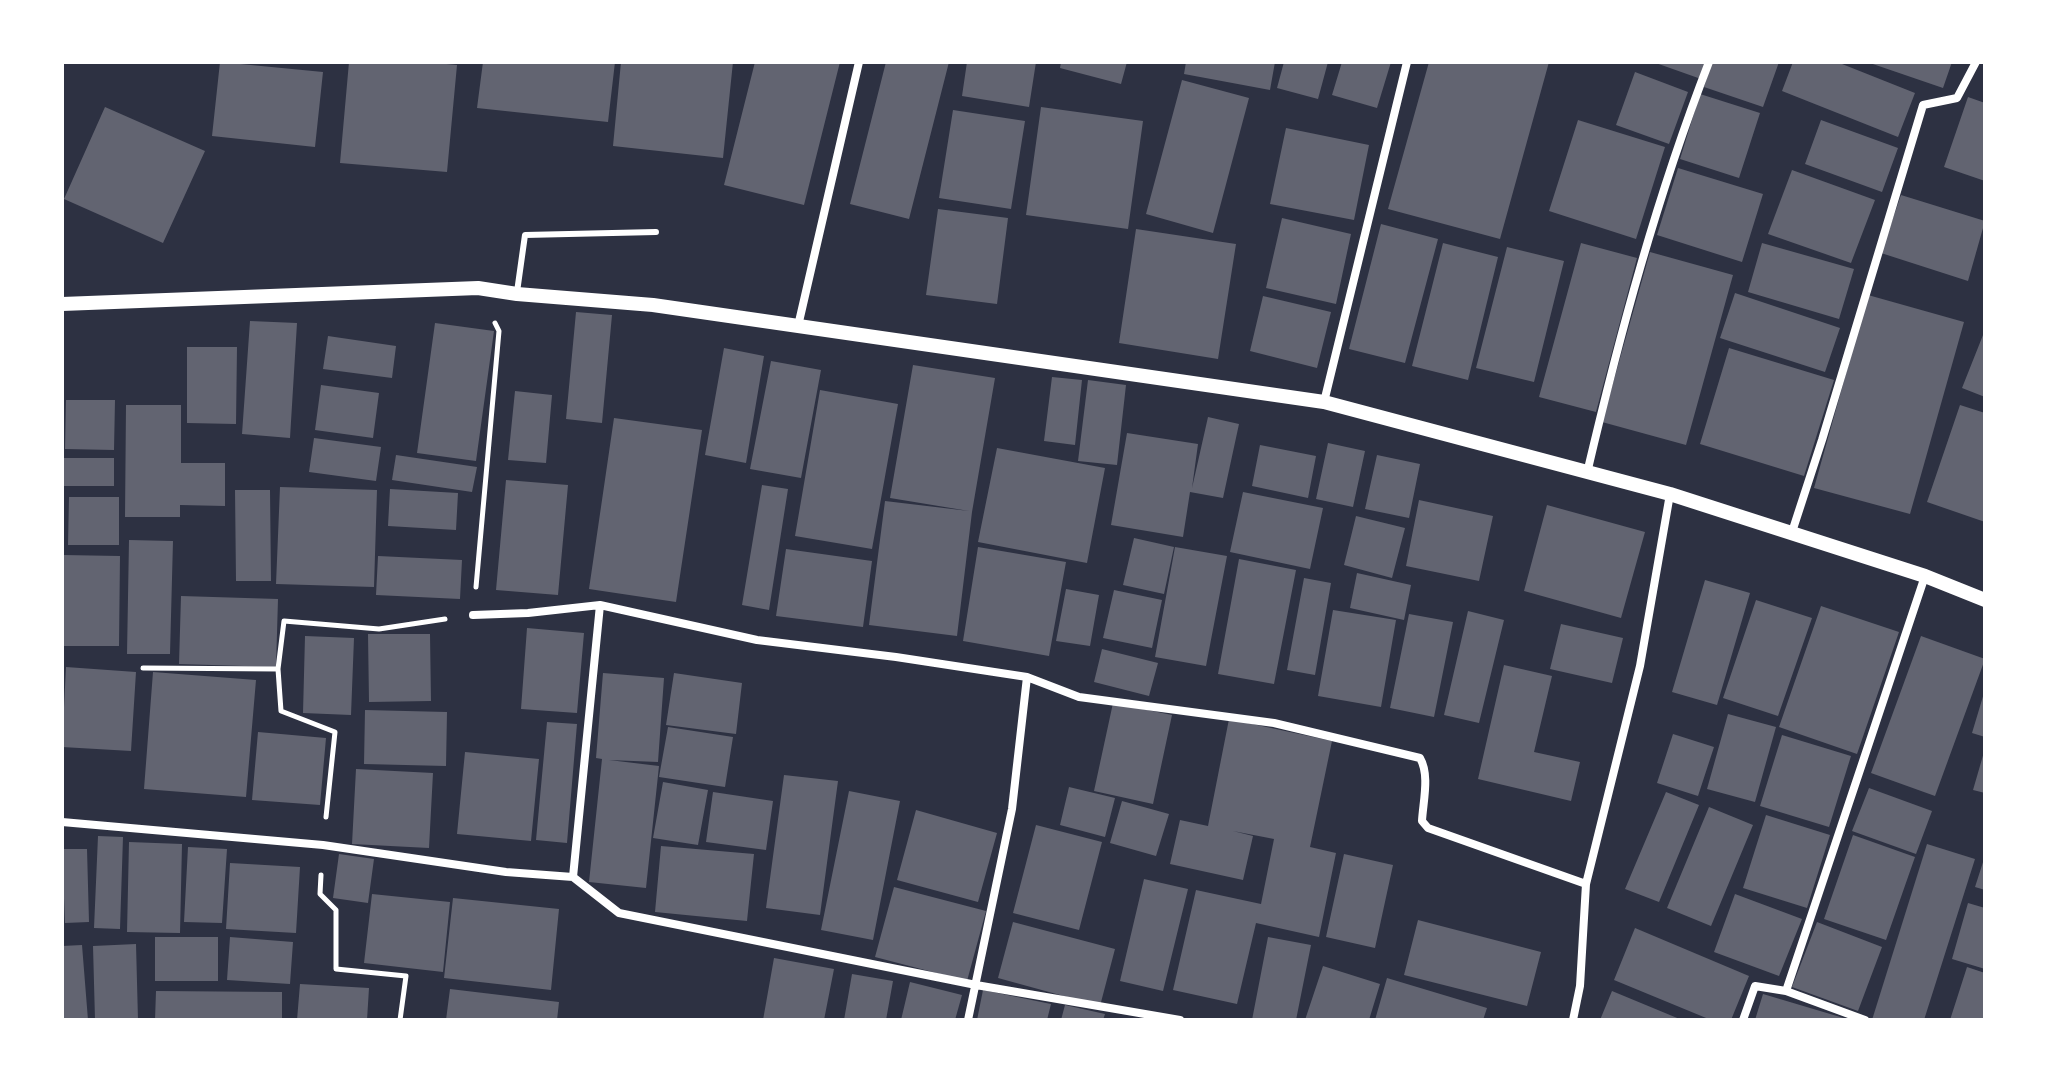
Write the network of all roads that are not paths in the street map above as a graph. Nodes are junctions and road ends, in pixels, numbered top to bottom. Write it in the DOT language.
graph roads {
  1 [pos="859,62"];
  2 [pos="1407,62"];
  3 [pos="1709,62"];
  4 [pos="1976,62"];
  5 [pos="656,232"];
  6 [pos="517,294"];
  7 [pos="62,304"];
  8 [pos="798,327"];
  9 [pos="1324,402"];
  10 [pos="1587,473"];
  11 [pos="1670,494"];
  12 [pos="1792,532"];
  13 [pos="1925,576"];
  14 [pos="1985,600"];
  15 [pos="600,605"];
  16 [pos="473,615"];
  17 [pos="1027,677"];
  18 [pos="62,822"];
  19 [pos="573,877"];
  20 [pos="1586,884"];
  21 [pos="976,985"];
  22 [pos="1786,991"];
  23 [pos="968,1020"];
  24 [pos="1180,1020"];
  25 [pos="1573,1020"];
  26 [pos="1743,1020"];
  27 [pos="1865,1020"];
  1 -- 8 [label="street"];
  2 -- 9 [label="street"];
  3 -- 10 [label="street"];
  4 -- 12 [label="street"];
  5 -- 6 [label="lane"];
  6 -- 7 [label="street"];
  6 -- 8 [label="street"];
  8 -- 9 [label="street"];
  9 -- 10 [label="street"];
  10 -- 11 [label="street"];
  11 -- 12 [label="street"];
  11 -- 20 [label="street"];
  12 -- 13 [label="street"];
  13 -- 14 [label="street"];
  13 -- 22 [label="street"];
  15 -- 16 [label="street"];
  15 -- 17 [label="street"];
  15 -- 19 [label="street"];
  17 -- 20 [label="street"];
  17 -- 21 [label="street"];
  18 -- 19 [label="street"];
  19 -- 21 [label="street"];
  20 -- 25 [label="street"];
  21 -- 23 [label="street"];
  21 -- 24 [label="street"];
  22 -- 26 [label="street"];
  22 -- 27 [label="street"];
}
